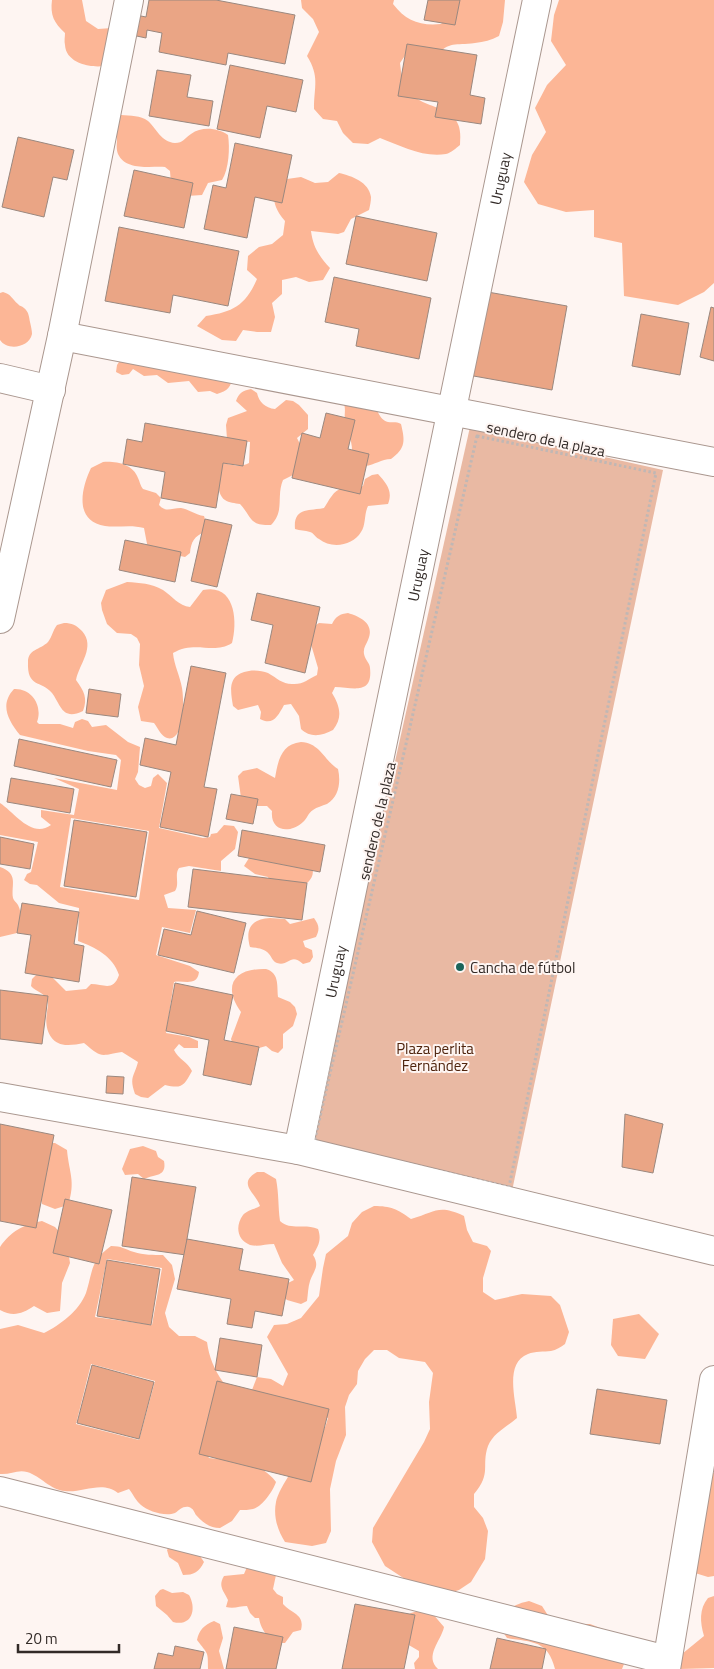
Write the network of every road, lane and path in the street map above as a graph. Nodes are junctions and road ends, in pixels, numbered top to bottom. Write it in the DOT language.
graph roads {
  1 [pos="129,0"];
  2 [pos="537,0"];
  3 [pos="62,336"];
  4 [pos="0,378"];
  5 [pos="51,390"];
  6 [pos="451,411"];
  7 [pos="714,462"];
  8 [pos="0,619"];
  9 [pos="0,1097"];
  10 [pos="298,1150"];
  11 [pos="509,1186"];
  12 [pos="714,1251"];
  13 [pos="714,1380"];
  14 [pos="0,1491"];
  15 [pos="666,1665"];
  1 -- 3 [label="street"];
  2 -- 6 [label="street, Uruguay"];
  3 -- 5 [label="street"];
  3 -- 6 [label="street"];
  4 -- 5 [label="street"];
  5 -- 8 [label="street"];
  6 -- 7 [label="street"];
  6 -- 10 [label="street, Uruguay"];
  9 -- 10 [label="street"];
  10 -- 12 [label="street"];
  11 -- 11 [label="path, sendero de la plaza"];
  13 -- 15 [label="street"];
  14 -- 15 [label="street"];
}
